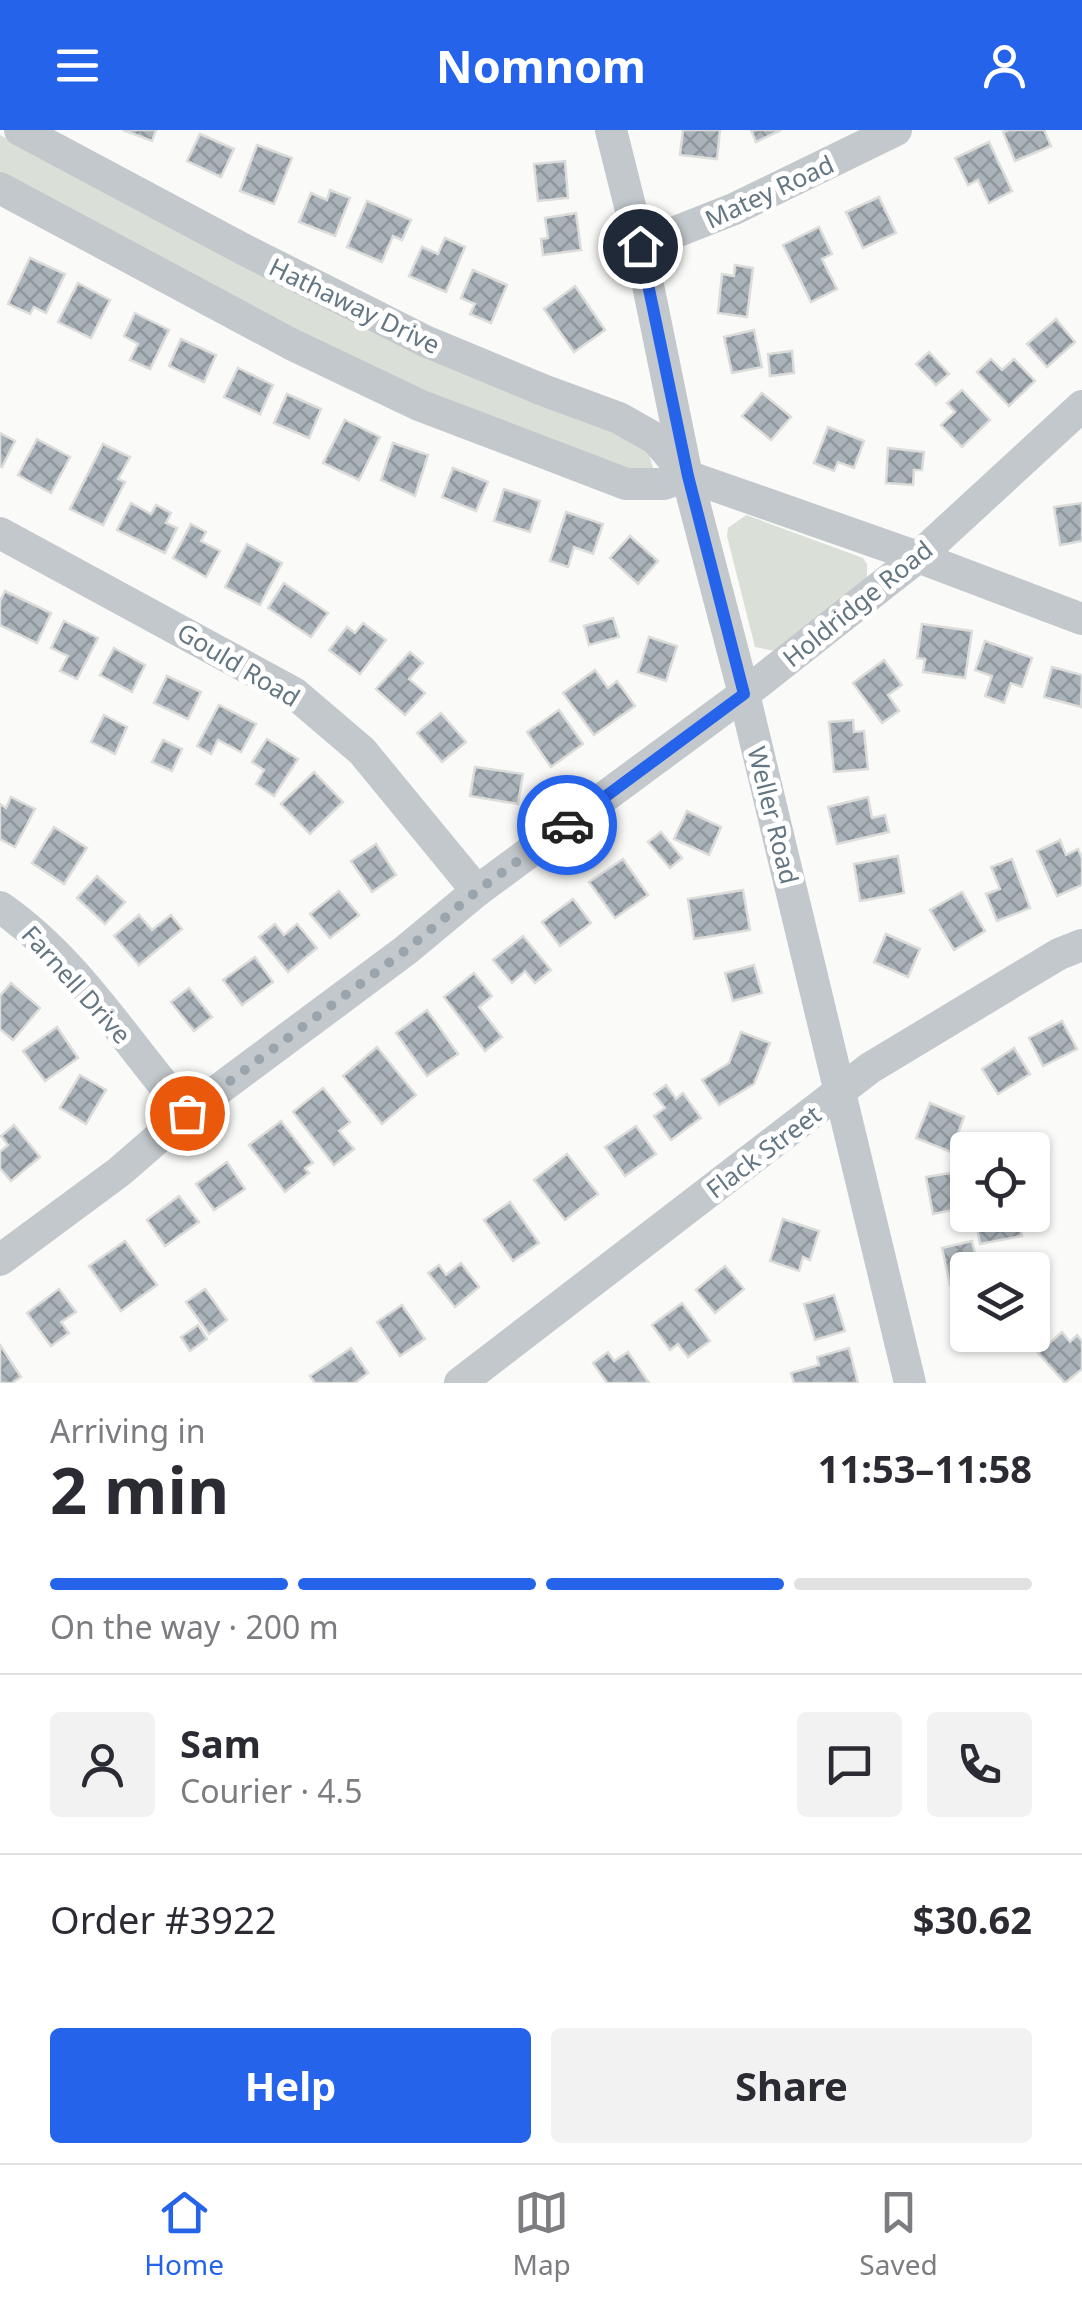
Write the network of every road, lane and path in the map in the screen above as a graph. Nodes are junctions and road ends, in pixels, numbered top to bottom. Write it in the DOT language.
graph roads {
  1 [pos="20,130"];
  2 [pos="611,130"];
  3 [pos="896,130"];
  4 [pos="0,188"];
  5 [pos="640,246"];
  6 [pos="1082,406"];
  7 [pos="688,476"];
  8 [pos="0,533"];
  9 [pos="918,557"];
  10 [pos="1082,619"];
  11 [pos="744,694"];
  12 [pos="477,891"];
  13 [pos="0,907"];
  14 [pos="1082,945"];
  15 [pos="842,1092"];
  16 [pos="187,1113"];
  17 [pos="0,1260"];
  18 [pos="460,1383"];
  19 [pos="910,1383"];
  1 -- 7 [label="street, Hathaway Drive"];
  2 -- 5 [label="street, Weller Road"];
  3 -- 5 [label="street, Matey Road"];
  4 -- 7 [label="street, Hathaway Drive"];
  5 -- 7 [label="street, Weller Road"];
  6 -- 9 [label="street, Holdridge Road"];
  7 -- 9 [label="street, Hathaway Drive"];
  7 -- 11 [label="street, Weller Road"];
  8 -- 12 [label="street, Gould Road"];
  9 -- 10 [label="street, Hathaway Drive"];
  9 -- 11 [label="street, Holdridge Road"];
  11 -- 12 [label="street, Holdridge Road"];
  11 -- 15 [label="street, Weller Road"];
  12 -- 16 [label="street, Holdridge Road"];
  13 -- 16 [label="street, Farnell Drive"];
  14 -- 15 [label="street, Flack Street"];
  15 -- 18 [label="street, Flack Street"];
  15 -- 19 [label="street, Weller Road"];
  16 -- 17 [label="street, Holdridge Road"];
}
